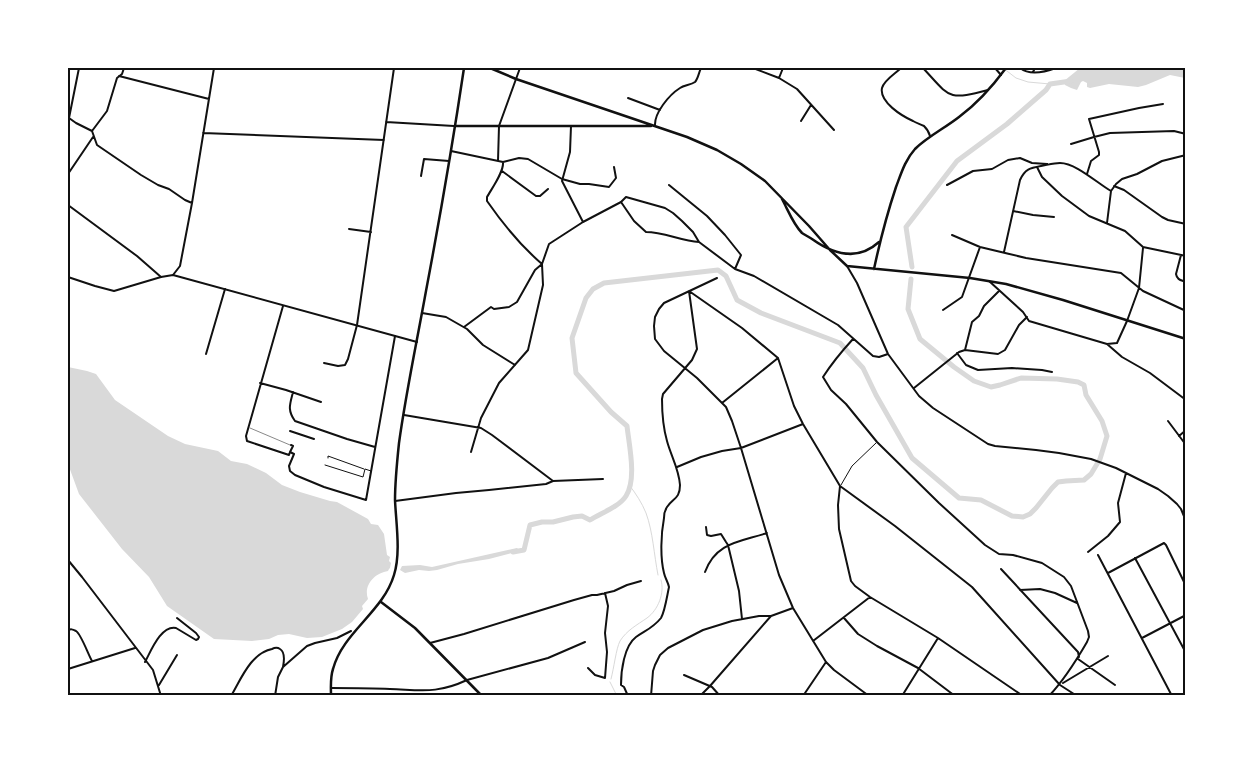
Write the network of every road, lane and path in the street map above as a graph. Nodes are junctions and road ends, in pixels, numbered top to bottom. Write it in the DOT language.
graph roads {
  1 [pos="79,68"];
  2 [pos="124,68"];
  3 [pos="214,68"];
  4 [pos="394,68"];
  5 [pos="464,68"];
  6 [pos="490,68"];
  7 [pos="520,68"];
  8 [pos="701,68"];
  9 [pos="752,68"];
  10 [pos="783,68"];
  11 [pos="901,68"];
  12 [pos="922,68"];
  13 [pos="995,68"];
  14 [pos="1006,68"];
  15 [pos="1020,68"];
  16 [pos="1034,68"];
  17 [pos="1056,68"];
  18 [pos="1033,72"];
  19 [pos="1002,74"];
  20 [pos="119,76"];
  21 [pos="779,78"];
  22 [pos="516,79"];
  23 [pos="990,89"];
  24 [pos="628,98"];
  25 [pos="209,99"];
  26 [pos="1163,104"];
  27 [pos="811,105"];
  28 [pos="660,110"];
  29 [pos="634,119"];
  30 [pos="801,121"];
  31 [pos="386,122"];
  32 [pos="455,126"];
  33 [pos="499,126"];
  34 [pos="571,126"];
  35 [pos="635,126"];
  36 [pos="655,126"];
  37 [pos="834,130"];
  38 [pos="92,131"];
  39 [pos="203,133"];
  40 [pos="1186,134"];
  41 [pos="94,136"];
  42 [pos="1094,136"];
  43 [pos="931,137"];
  44 [pos="384,140"];
  45 [pos="1071,144"];
  46 [pos="451,151"];
  47 [pos="1186,154"];
  48 [pos="498,161"];
  49 [pos="449,162"];
  50 [pos="503,162"];
  51 [pos="1050,164"];
  52 [pos="614,167"];
  53 [pos="1037,167"];
  54 [pos="502,171"];
  55 [pos="68,174"];
  56 [pos="1086,175"];
  57 [pos="421,176"];
  58 [pos="562,179"];
  59 [pos="669,185"];
  60 [pos="947,185"];
  61 [pos="1114,186"];
  62 [pos="548,189"];
  63 [pos="1111,191"];
  64 [pos="780,195"];
  65 [pos="621,202"];
  66 [pos="192,203"];
  67 [pos="68,205"];
  68 [pos="1013,211"];
  69 [pos="1054,217"];
  70 [pos="583,222"];
  71 [pos="1107,223"];
  72 [pos="1186,224"];
  73 [pos="809,226"];
  74 [pos="349,229"];
  75 [pos="371,232"];
  76 [pos="802,233"];
  77 [pos="952,235"];
  78 [pos="880,241"];
  79 [pos="699,242"];
  80 [pos="980,247"];
  81 [pos="1143,247"];
  82 [pos="830,250"];
  83 [pos="1004,252"];
  84 [pos="1181,255"];
  85 [pos="1186,256"];
  86 [pos="542,264"];
  87 [pos="847,266"];
  88 [pos="735,269"];
  89 [pos="874,269"];
  90 [pos="173,275"];
  91 [pos="161,276"];
  92 [pos="68,277"];
  93 [pos="717,278"];
  94 [pos="968,278"];
  95 [pos="988,281"];
  96 [pos="1186,282"];
  97 [pos="1139,288"];
  98 [pos="225,289"];
  99 [pos="689,291"];
  100 [pos="1000,291"];
  101 [pos="283,306"];
  102 [pos="943,310"];
  103 [pos="1186,311"];
  104 [pos="422,313"];
  105 [pos="1027,318"];
  106 [pos="1127,321"];
  107 [pos="357,326"];
  108 [pos="464,328"];
  109 [pos="395,336"];
  110 [pos="853,339"];
  111 [pos="1186,339"];
  112 [pos="417,342"];
  113 [pos="1107,344"];
  114 [pos="965,350"];
  115 [pos="957,353"];
  116 [pos="206,354"];
  117 [pos="888,354"];
  118 [pos="778,358"];
  119 [pos="324,362"];
  120 [pos="515,365"];
  121 [pos="685,368"];
  122 [pos="1052,372"];
  123 [pos="260,383"];
  124 [pos="914,388"];
  125 [pos="293,392"];
  126 [pos="1186,400"];
  127 [pos="321,402"];
  128 [pos="722,403"];
  129 [pos="404,415"];
  130 [pos="1168,421"];
  131 [pos="803,424"];
  132 [pos="248,428"];
  133 [pos="478,428"];
  134 [pos="1186,430"];
  135 [pos="290,431"];
  136 [pos="1179,436"];
  137 [pos="314,439"];
  138 [pos="877,442"];
  139 [pos="291,445"];
  140 [pos="1186,446"];
  141 [pos="375,447"];
  142 [pos="741,448"];
  143 [pos="290,452"];
  144 [pos="471,452"];
  145 [pos="328,458"];
  146 [pos="325,465"];
  147 [pos="677,467"];
  148 [pos="365,469"];
  149 [pos="371,471"];
  150 [pos="1126,473"];
  151 [pos="603,480"];
  152 [pos="553,481"];
  153 [pos="840,486"];
  154 [pos="395,501"];
  155 [pos="1186,521"];
  156 [pos="706,528"];
  157 [pos="767,533"];
  158 [pos="728,545"];
  159 [pos="1088,552"];
  160 [pos="1098,555"];
  161 [pos="1135,558"];
  162 [pos="68,560"];
  163 [pos="1001,569"];
  164 [pos="705,572"];
  165 [pos="1108,573"];
  166 [pos="641,581"];
  167 [pos="1186,586"];
  168 [pos="1020,590"];
  169 [pos="606,593"];
  170 [pos="870,598"];
  171 [pos="381,602"];
  172 [pos="1077,603"];
  173 [pos="793,608"];
  174 [pos="1186,615"];
  175 [pos="771,616"];
  176 [pos="176,618"];
  177 [pos="844,618"];
  178 [pos="742,619"];
  179 [pos="1170,623"];
  180 [pos="68,630"];
  181 [pos="351,631"];
  182 [pos="938,638"];
  183 [pos="1142,638"];
  184 [pos="813,641"];
  185 [pos="585,642"];
  186 [pos="430,643"];
  187 [pos="135,648"];
  188 [pos="1186,653"];
  189 [pos="176,655"];
  190 [pos="1108,656"];
  191 [pos="1078,658"];
  192 [pos="92,661"];
  193 [pos="145,662"];
  194 [pos="826,662"];
  195 [pos="283,667"];
  196 [pos="588,668"];
  197 [pos="918,668"];
  198 [pos="1088,668"];
  199 [pos="68,669"];
  200 [pos="684,675"];
  201 [pos="467,680"];
  202 [pos="1060,684"];
  203 [pos="1115,685"];
  204 [pos="158,686"];
  205 [pos="710,686"];
  206 [pos="331,688"];
  207 [pos="652,695"];
  208 [pos="161,696"];
  209 [pos="231,696"];
  210 [pos="275,696"];
  211 [pos="331,696"];
  212 [pos="482,696"];
  213 [pos="628,696"];
  214 [pos="659,696"];
  215 [pos="700,696"];
  216 [pos="720,696"];
  217 [pos="803,696"];
  218 [pos="869,696"];
  219 [pos="902,696"];
  220 [pos="955,696"];
  221 [pos="1022,696"];
  222 [pos="1049,696"];
  223 [pos="1077,696"];
  224 [pos="1172,696"];
  1 -- 38 [label="street"];
  2 -- 20 [label="street"];
  3 -- 25 [label="street"];
  4 -- 31 [label="street"];
  5 -- 32 [label="main road"];
  6 -- 22 [label="main road"];
  7 -- 22 [label="street"];
  8 -- 28 [label="street"];
  9 -- 21 [label="street"];
  10 -- 21 [label="street"];
  11 -- 43 [label="street"];
  12 -- 23 [label="street"];
  13 -- 19 [label="street"];
  14 -- 19 [label="main road"];
  15 -- 18 [label="street"];
  16 -- 18 [label="street"];
  17 -- 18 [label="street"];
  19 -- 23 [label="main road"];
  20 -- 25 [label="street"];
  20 -- 38 [label="street"];
  21 -- 27 [label="street"];
  22 -- 29 [label="main road"];
  22 -- 33 [label="street"];
  23 -- 43 [label="main road"];
  24 -- 28 [label="street"];
  25 -- 39 [label="street"];
  26 -- 42 [label="street"];
  27 -- 30 [label="street"];
  27 -- 37 [label="street"];
  28 -- 36 [label="street"];
  29 -- 35 [label="main road"];
  29 -- 36 [label="main road"];
  31 -- 32 [label="street"];
  31 -- 44 [label="street"];
  32 -- 33 [label="main road"];
  32 -- 46 [label="main road"];
  33 -- 34 [label="main road"];
  33 -- 48 [label="street"];
  34 -- 35 [label="main road"];
  34 -- 58 [label="street"];
  35 -- 36 [label="main road"];
  36 -- 64 [label="main road"];
  38 -- 41 [label="street"];
  39 -- 44 [label="street"];
  39 -- 66 [label="street"];
  40 -- 42 [label="street"];
  41 -- 55 [label="street"];
  41 -- 66 [label="street"];
  42 -- 45 [label="street"];
  42 -- 56 [label="street"];
  43 -- 78 [label="main road"];
  44 -- 75 [label="street"];
  46 -- 48 [label="street"];
  46 -- 49 [label="main road"];
  47 -- 61 [label="street"];
  48 -- 50 [label="street"];
  49 -- 57 [label="street"];
  49 -- 104 [label="main road"];
  50 -- 54 [label="street"];
  50 -- 58 [label="street"];
  51 -- 53 [label="street"];
  51 -- 56 [label="street"];
  51 -- 60 [label="street"];
  52 -- 58 [label="street"];
  53 -- 68 [label="street"];
  53 -- 71 [label="street"];
  54 -- 62 [label="street"];
  54 -- 86 [label="street"];
  56 -- 63 [label="street"];
  58 -- 70 [label="street"];
  59 -- 88 [label="street"];
  61 -- 63 [label="street"];
  61 -- 72 [label="street"];
  63 -- 71 [label="street"];
  64 -- 73 [label="main road"];
  64 -- 76 [label="main road"];
  65 -- 70 [label="street"];
  65 -- 79 [label="street"];
  65 -- 79 [label="street"];
  66 -- 90 [label="street"];
  67 -- 91 [label="street"];
  68 -- 69 [label="street"];
  68 -- 83 [label="street"];
  70 -- 86 [label="street"];
  71 -- 81 [label="street"];
  73 -- 76 [label="main road"];
  73 -- 82 [label="main road"];
  74 -- 75 [label="street"];
  75 -- 107 [label="street"];
  76 -- 82 [label="main road"];
  77 -- 80 [label="street"];
  78 -- 82 [label="main road"];
  78 -- 89 [label="main road"];
  79 -- 88 [label="street"];
  80 -- 83 [label="street"];
  80 -- 94 [label="street"];
  81 -- 84 [label="street"];
  81 -- 97 [label="street"];
  82 -- 87 [label="main road"];
  83 -- 97 [label="street"];
  84 -- 85 [label="street"];
  84 -- 96 [label="street"];
  86 -- 108 [label="street"];
  86 -- 120 [label="street"];
  87 -- 89 [label="main road"];
  87 -- 117 [label="street"];
  88 -- 110 [label="street"];
  89 -- 94 [label="main road"];
  90 -- 91 [label="street"];
  90 -- 98 [label="street"];
  91 -- 92 [label="street"];
  93 -- 99 [label="street"];
  94 -- 95 [label="main road"];
  94 -- 102 [label="street"];
  95 -- 100 [label="street"];
  95 -- 106 [label="main road"];
  97 -- 103 [label="street"];
  97 -- 106 [label="street"];
  98 -- 101 [label="street"];
  98 -- 116 [label="street"];
  99 -- 118 [label="street"];
  99 -- 121 [label="street"];
  99 -- 121 [label="street"];
  100 -- 105 [label="street"];
  100 -- 114 [label="street"];
  101 -- 107 [label="street"];
  101 -- 123 [label="street"];
  104 -- 108 [label="street"];
  104 -- 112 [label="main road"];
  105 -- 113 [label="street"];
  105 -- 114 [label="street"];
  106 -- 111 [label="main road"];
  106 -- 113 [label="street"];
  107 -- 109 [label="street"];
  107 -- 119 [label="street"];
  108 -- 120 [label="street"];
  109 -- 112 [label="street"];
  109 -- 141 [label="street"];
  110 -- 117 [label="street"];
  110 -- 138 [label="street"];
  112 -- 129 [label="main road"];
  113 -- 126 [label="street"];
  114 -- 115 [label="street"];
  115 -- 122 [label="street"];
  115 -- 124 [label="street"];
  117 -- 124 [label="street"];
  118 -- 128 [label="street"];
  118 -- 131 [label="street"];
  120 -- 133 [label="street"];
  121 -- 128 [label="street"];
  121 -- 147 [label="street"];
  123 -- 125 [label="street"];
  123 -- 132 [label="street"];
  124 -- 150 [label="street"];
  125 -- 127 [label="street"];
  125 -- 141 [label="street"];
  128 -- 142 [label="street"];
  129 -- 133 [label="street"];
  129 -- 154 [label="main road"];
  130 -- 136 [label="street"];
  131 -- 142 [label="street"];
  131 -- 153 [label="street"];
  132 -- 139 [label="lane"];
  132 -- 143 [label="street"];
  133 -- 144 [label="street"];
  133 -- 152 [label="street"];
  134 -- 136 [label="street"];
  135 -- 137 [label="street"];
  136 -- 140 [label="street"];
  138 -- 153 [label="street"];
  138 -- 172 [label="street"];
  139 -- 143 [label="street"];
  141 -- 149 [label="street"];
  142 -- 147 [label="street"];
  142 -- 157 [label="street"];
  143 -- 149 [label="street"];
  145 -- 148 [label="street"];
  146 -- 148 [label="street"];
  147 -- 213 [label="street"];
  148 -- 149 [label="street"];
  150 -- 155 [label="street"];
  150 -- 159 [label="street"];
  151 -- 152 [label="street"];
  152 -- 154 [label="street"];
  153 -- 170 [label="street"];
  153 -- 202 [label="street"];
  154 -- 171 [label="main road"];
  156 -- 158 [label="street"];
  157 -- 158 [label="street"];
  157 -- 173 [label="street"];
  158 -- 164 [label="street"];
  158 -- 178 [label="street"];
  160 -- 165 [label="street"];
  161 -- 165 [label="street"];
  161 -- 167 [label="street"];
  161 -- 179 [label="street"];
  162 -- 187 [label="street"];
  163 -- 168 [label="street"];
  165 -- 183 [label="street"];
  166 -- 169 [label="street"];
  168 -- 172 [label="street"];
  168 -- 191 [label="street"];
  169 -- 186 [label="street"];
  169 -- 196 [label="street"];
  170 -- 177 [label="street"];
  170 -- 182 [label="street"];
  171 -- 186 [label="main road"];
  171 -- 206 [label="main road"];
  172 -- 191 [label="street"];
  173 -- 175 [label="street"];
  173 -- 184 [label="street"];
  174 -- 179 [label="street"];
  175 -- 178 [label="street"];
  175 -- 205 [label="street"];
  176 -- 193 [label="street"];
  177 -- 184 [label="street"];
  177 -- 197 [label="street"];
  178 -- 207 [label="street"];
  179 -- 183 [label="street"];
  179 -- 188 [label="street"];
  180 -- 192 [label="street"];
  181 -- 195 [label="street"];
  182 -- 197 [label="street"];
  182 -- 221 [label="street"];
  183 -- 224 [label="street"];
  184 -- 194 [label="street"];
  185 -- 201 [label="street"];
  186 -- 201 [label="main road"];
  187 -- 192 [label="street"];
  187 -- 193 [label="street"];
  189 -- 204 [label="street"];
  190 -- 198 [label="street"];
  191 -- 198 [label="street"];
  191 -- 202 [label="street"];
  192 -- 199 [label="street"];
  193 -- 204 [label="street"];
  194 -- 217 [label="street"];
  194 -- 218 [label="street"];
  195 -- 209 [label="street"];
  195 -- 210 [label="street"];
  197 -- 219 [label="street"];
  197 -- 220 [label="street"];
  198 -- 202 [label="street"];
  198 -- 203 [label="street"];
  200 -- 205 [label="street"];
  201 -- 206 [label="street"];
  201 -- 212 [label="main road"];
  202 -- 222 [label="street"];
  202 -- 223 [label="street"];
  204 -- 208 [label="street"];
  205 -- 215 [label="street"];
  205 -- 216 [label="street"];
  206 -- 211 [label="main road"];
  207 -- 214 [label="street"];
}
